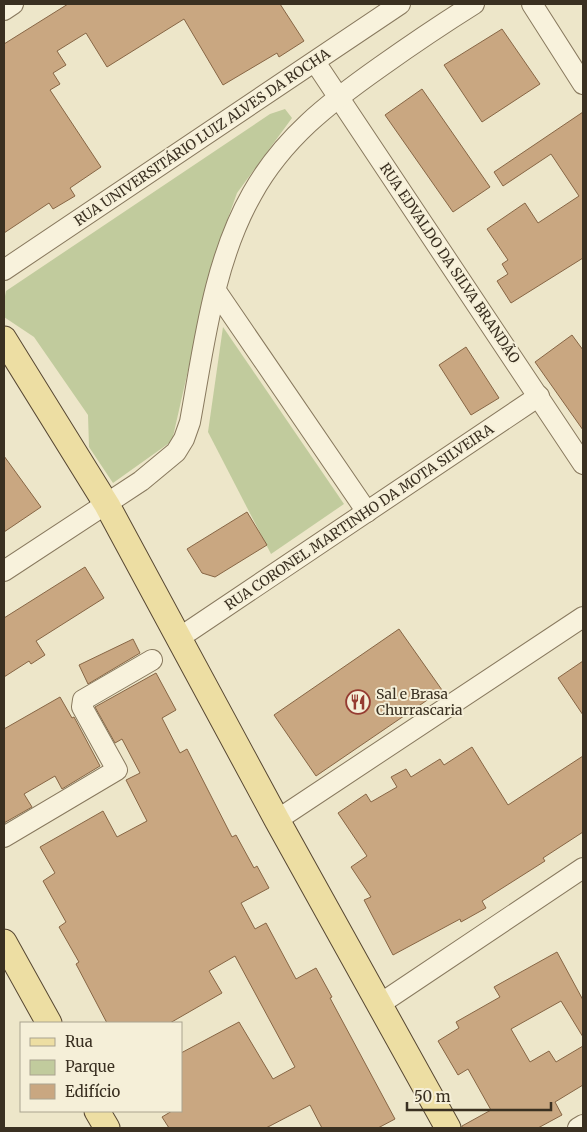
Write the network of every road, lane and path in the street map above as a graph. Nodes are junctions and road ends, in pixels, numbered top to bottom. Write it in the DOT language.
graph roads {
  1 [pos="13,4"];
  2 [pos="400,4"];
  3 [pos="474,4"];
  4 [pos="532,4"];
  5 [pos="4,10"];
  6 [pos="315,62"];
  7 [pos="583,84"];
  8 [pos="338,96"];
  9 [pos="4,270"];
  10 [pos="216,291"];
  11 [pos="4,339"];
  12 [pos="539,396"];
  13 [pos="583,464"];
  14 [pos="107,505"];
  15 [pos="367,512"];
  16 [pos="4,571"];
  17 [pos="583,616"];
  18 [pos="179,638"];
  19 [pos="152,660"];
  20 [pos="277,820"];
  21 [pos="4,837"];
  22 [pos="583,868"];
  23 [pos="4,942"];
  24 [pos="380,1004"];
  25 [pos="48,1022"];
  26 [pos="98,1112"];
  27 [pos="583,1125"];
  28 [pos="107,1128"];
  29 [pos="448,1128"];
  30 [pos="578,1128"];
  1 -- 5 [label="street"];
  2 -- 6 [label="street, RUA UNIVERSITÁRIO LUIZ ALVES DA ROCHA"];
  3 -- 8 [label="street"];
  4 -- 7 [label="street"];
  6 -- 8 [label="street, RUA EDVALDO DA SILVA BRANDÃO"];
  6 -- 9 [label="street, RUA UNIVERSITÁRIO LUIZ ALVES DA ROCHA"];
  8 -- 10 [label="street"];
  8 -- 12 [label="street, RUA EDVALDO DA SILVA BRANDÃO"];
  10 -- 14 [label="street"];
  10 -- 15 [label="street"];
  11 -- 14 [label="main road"];
  12 -- 13 [label="street, RUA EDVALDO DA SILVA BRANDÃO"];
  12 -- 15 [label="street, RUA CORONEL MARTINHO DA MOTA SILVEIRA"];
  14 -- 16 [label="street"];
  14 -- 18 [label="main road"];
  15 -- 18 [label="street, RUA CORONEL MARTINHO DA MOTA SILVEIRA"];
  17 -- 20 [label="street"];
  18 -- 20 [label="main road"];
  19 -- 21 [label="street"];
  20 -- 24 [label="main road"];
  22 -- 24 [label="street"];
  23 -- 25 [label="main road"];
  24 -- 29 [label="main road"];
  26 -- 28 [label="main road"];
  27 -- 30 [label="street"];
}
